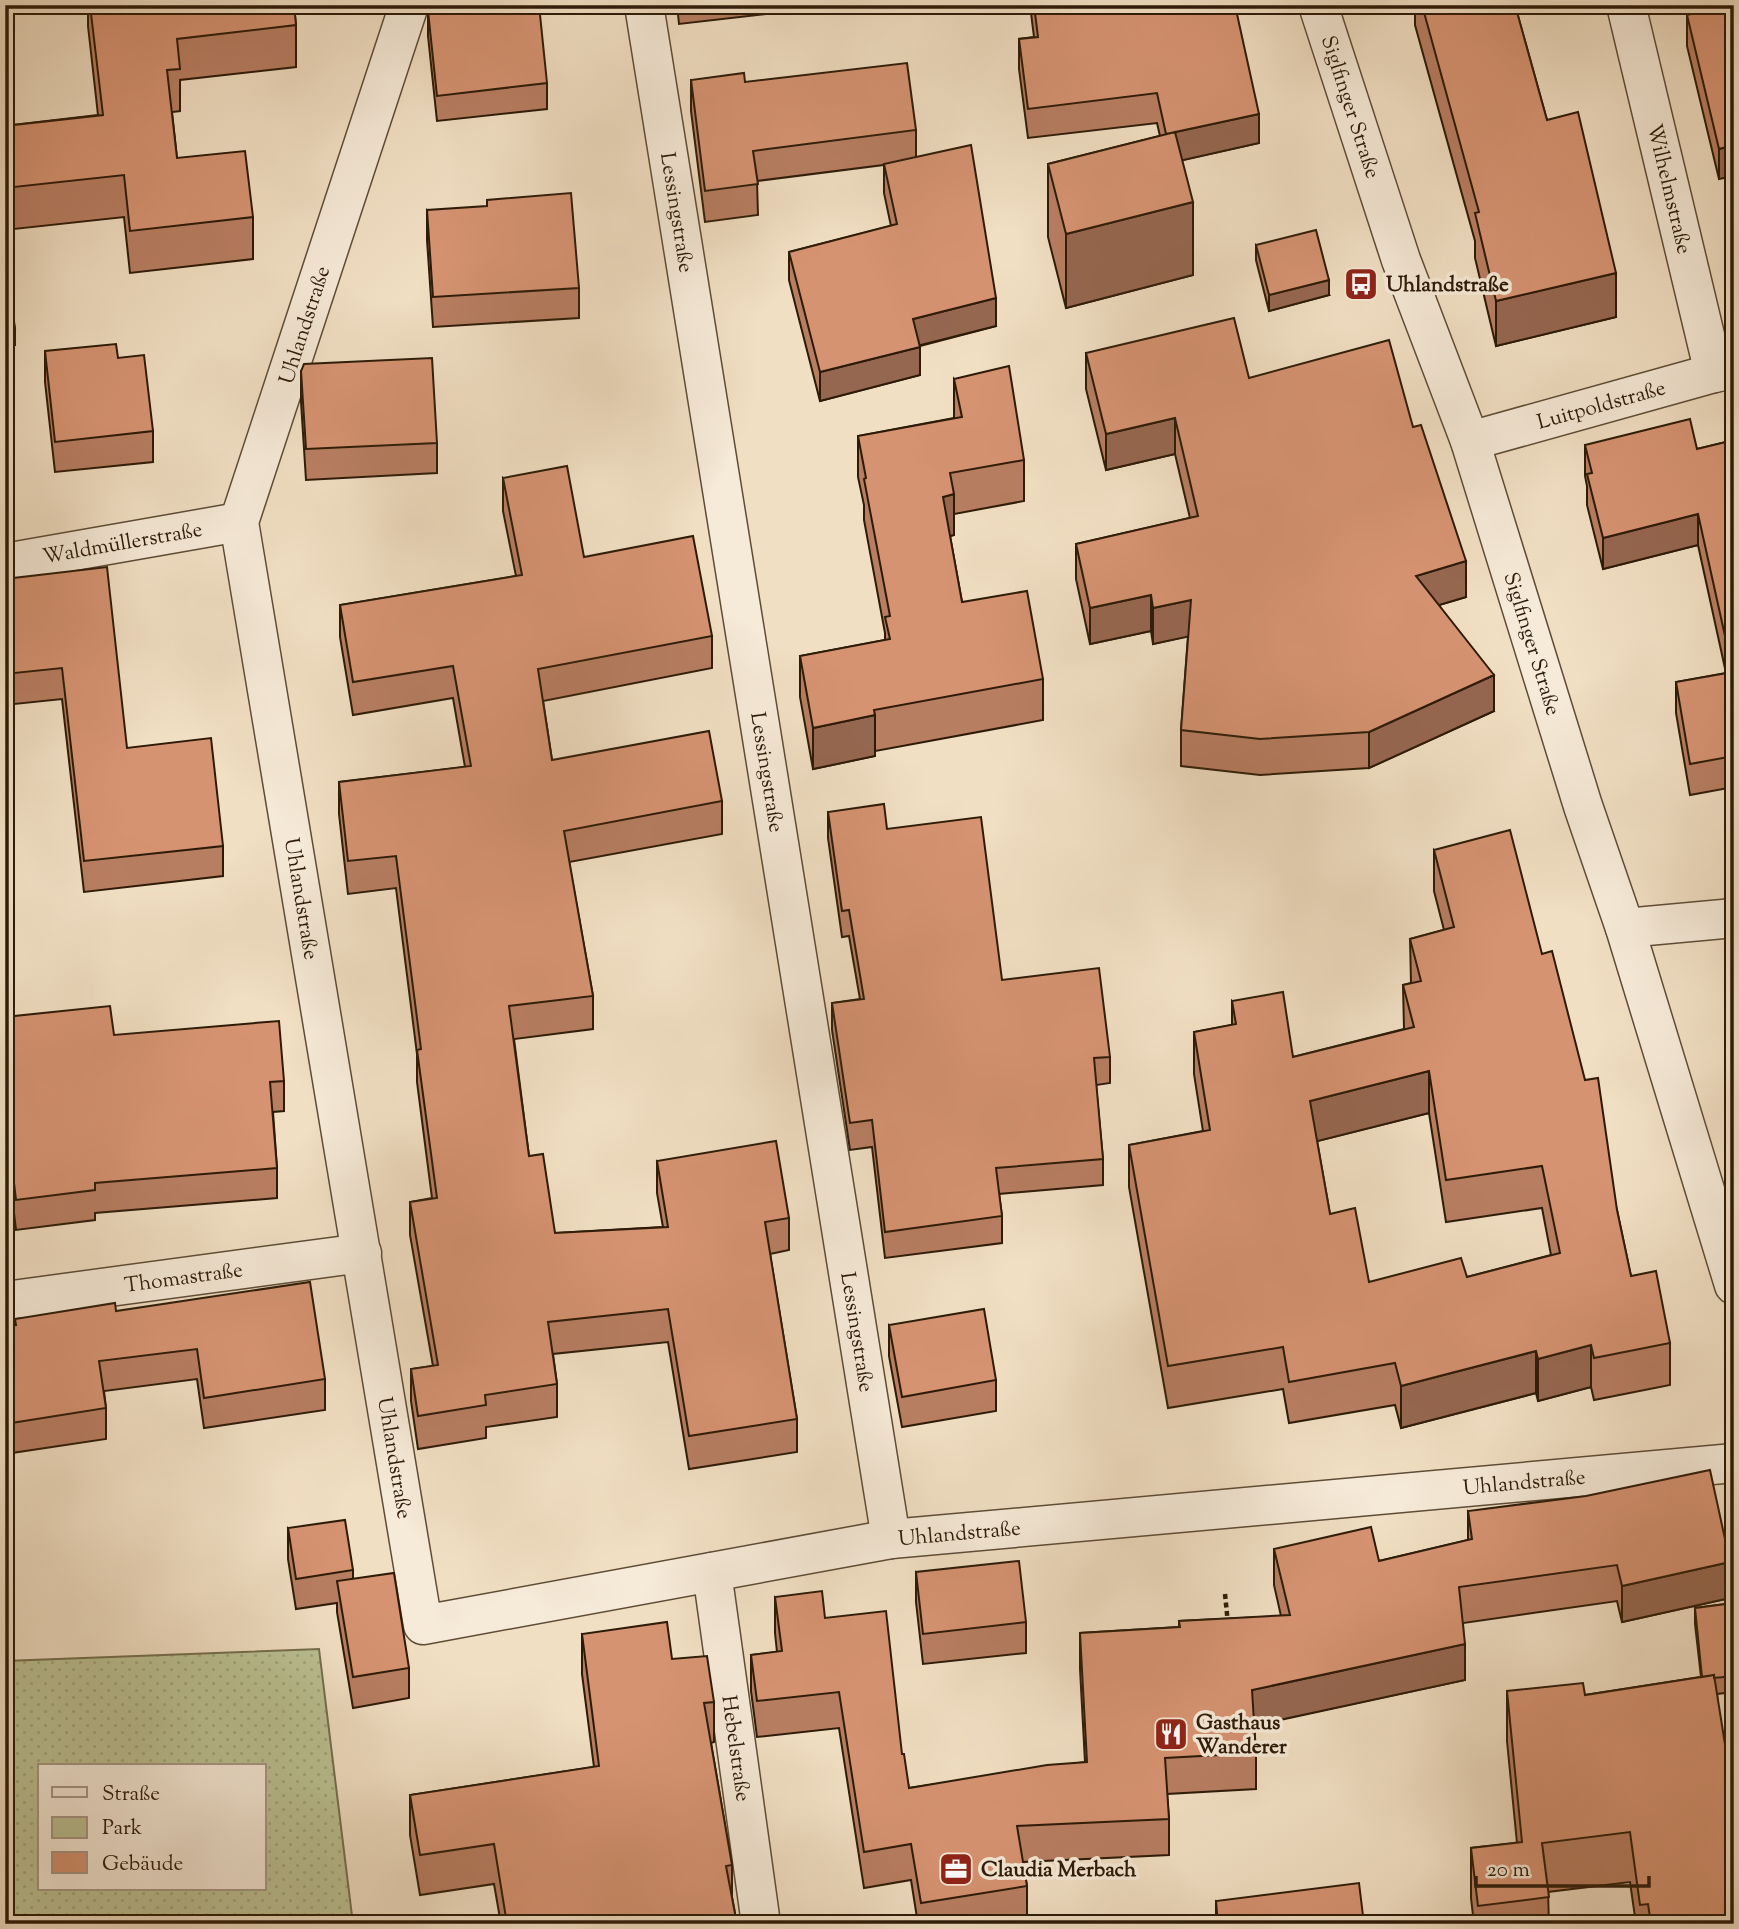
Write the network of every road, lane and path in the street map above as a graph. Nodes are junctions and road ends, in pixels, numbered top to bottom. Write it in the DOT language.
graph roads {
  1 [pos="409,5"];
  2 [pos="644,5"];
  3 [pos="1318,5"];
  4 [pos="1626,5"];
  5 [pos="1724,371"];
  6 [pos="1470,441"];
  7 [pos="239,522"];
  8 [pos="5,563"];
  9 [pos="1734,918"];
  10 [pos="1625,929"];
  11 [pos="362,1253"];
  12 [pos="1734,1285"];
  13 [pos="5,1301"];
  14 [pos="1734,1463"];
  15 [pos="891,1539"];
  16 [pos="712,1572"];
  17 [pos="1225,1594"];
  18 [pos="1228,1629"];
  19 [pos="761,1924"];
  1 -- 7 [label="street, Uhlandstraße"];
  2 -- 15 [label="street, Lessingstraße"];
  3 -- 6 [label="street, Siglfinger Straße"];
  4 -- 5 [label="street, Wilhelmstraße"];
  5 -- 6 [label="street, Luitpoldstraße"];
  6 -- 10 [label="street, Siglfinger Straße"];
  7 -- 8 [label="street, Waldmüllerstraße"];
  7 -- 11 [label="street, Uhlandstraße"];
  9 -- 10 [label="street"];
  10 -- 12 [label="street, Siglfinger Straße"];
  11 -- 13 [label="street, Thomastraße"];
  11 -- 16 [label="street, Uhlandstraße"];
  14 -- 15 [label="street, Uhlandstraße"];
  15 -- 16 [label="street, Uhlandstraße"];
  16 -- 19 [label="street, Hebelstraße"];
  17 -- 18 [label="path"];
}
